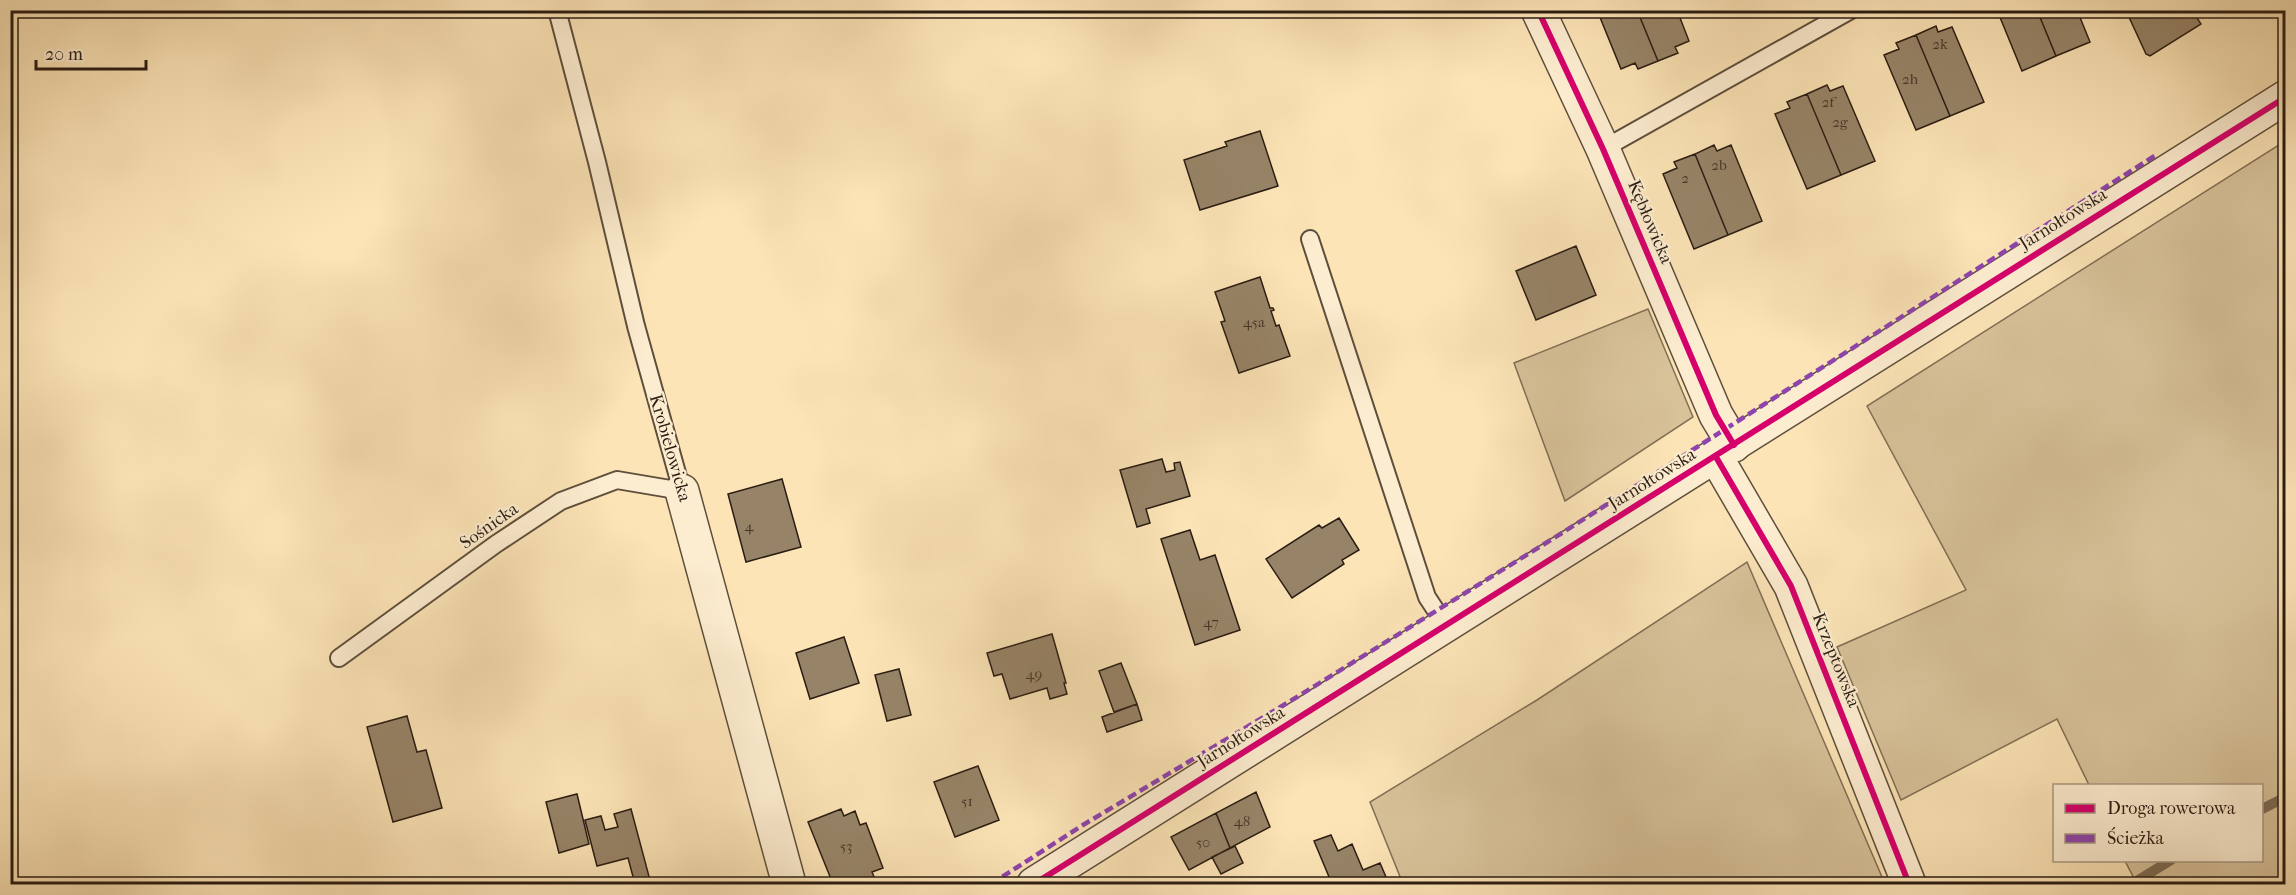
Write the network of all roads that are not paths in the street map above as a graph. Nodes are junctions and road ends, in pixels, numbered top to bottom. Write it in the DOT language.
graph roads {
  1 [pos="557,10"];
  2 [pos="1538,10"];
  3 [pos="1851,10"];
  4 [pos="2286,97"];
  5 [pos="1603,149"];
  6 [pos="1310,239"];
  7 [pos="1725,451"];
  8 [pos="682,491"];
  9 [pos="1446,626"];
  10 [pos="339,658"];
  11 [pos="789,885"];
  12 [pos="1034,885"];
  13 [pos="1909,885"];
  1 -- 8 [label="lane, Krobielowicka"];
  2 -- 5 [label="street, Kębłowicka"];
  3 -- 5 [label="lane"];
  4 -- 7 [label="street, Jarnołtowska"];
  5 -- 7 [label="street, Kębłowicka"];
  6 -- 9 [label="lane"];
  7 -- 9 [label="street, Jarnołtowska"];
  7 -- 13 [label="street, Krzeptowska"];
  8 -- 10 [label="lane, Sośnicka"];
  8 -- 11 [label="street, Krobielowicka"];
  9 -- 12 [label="street, Jarnołtowska"];
}
